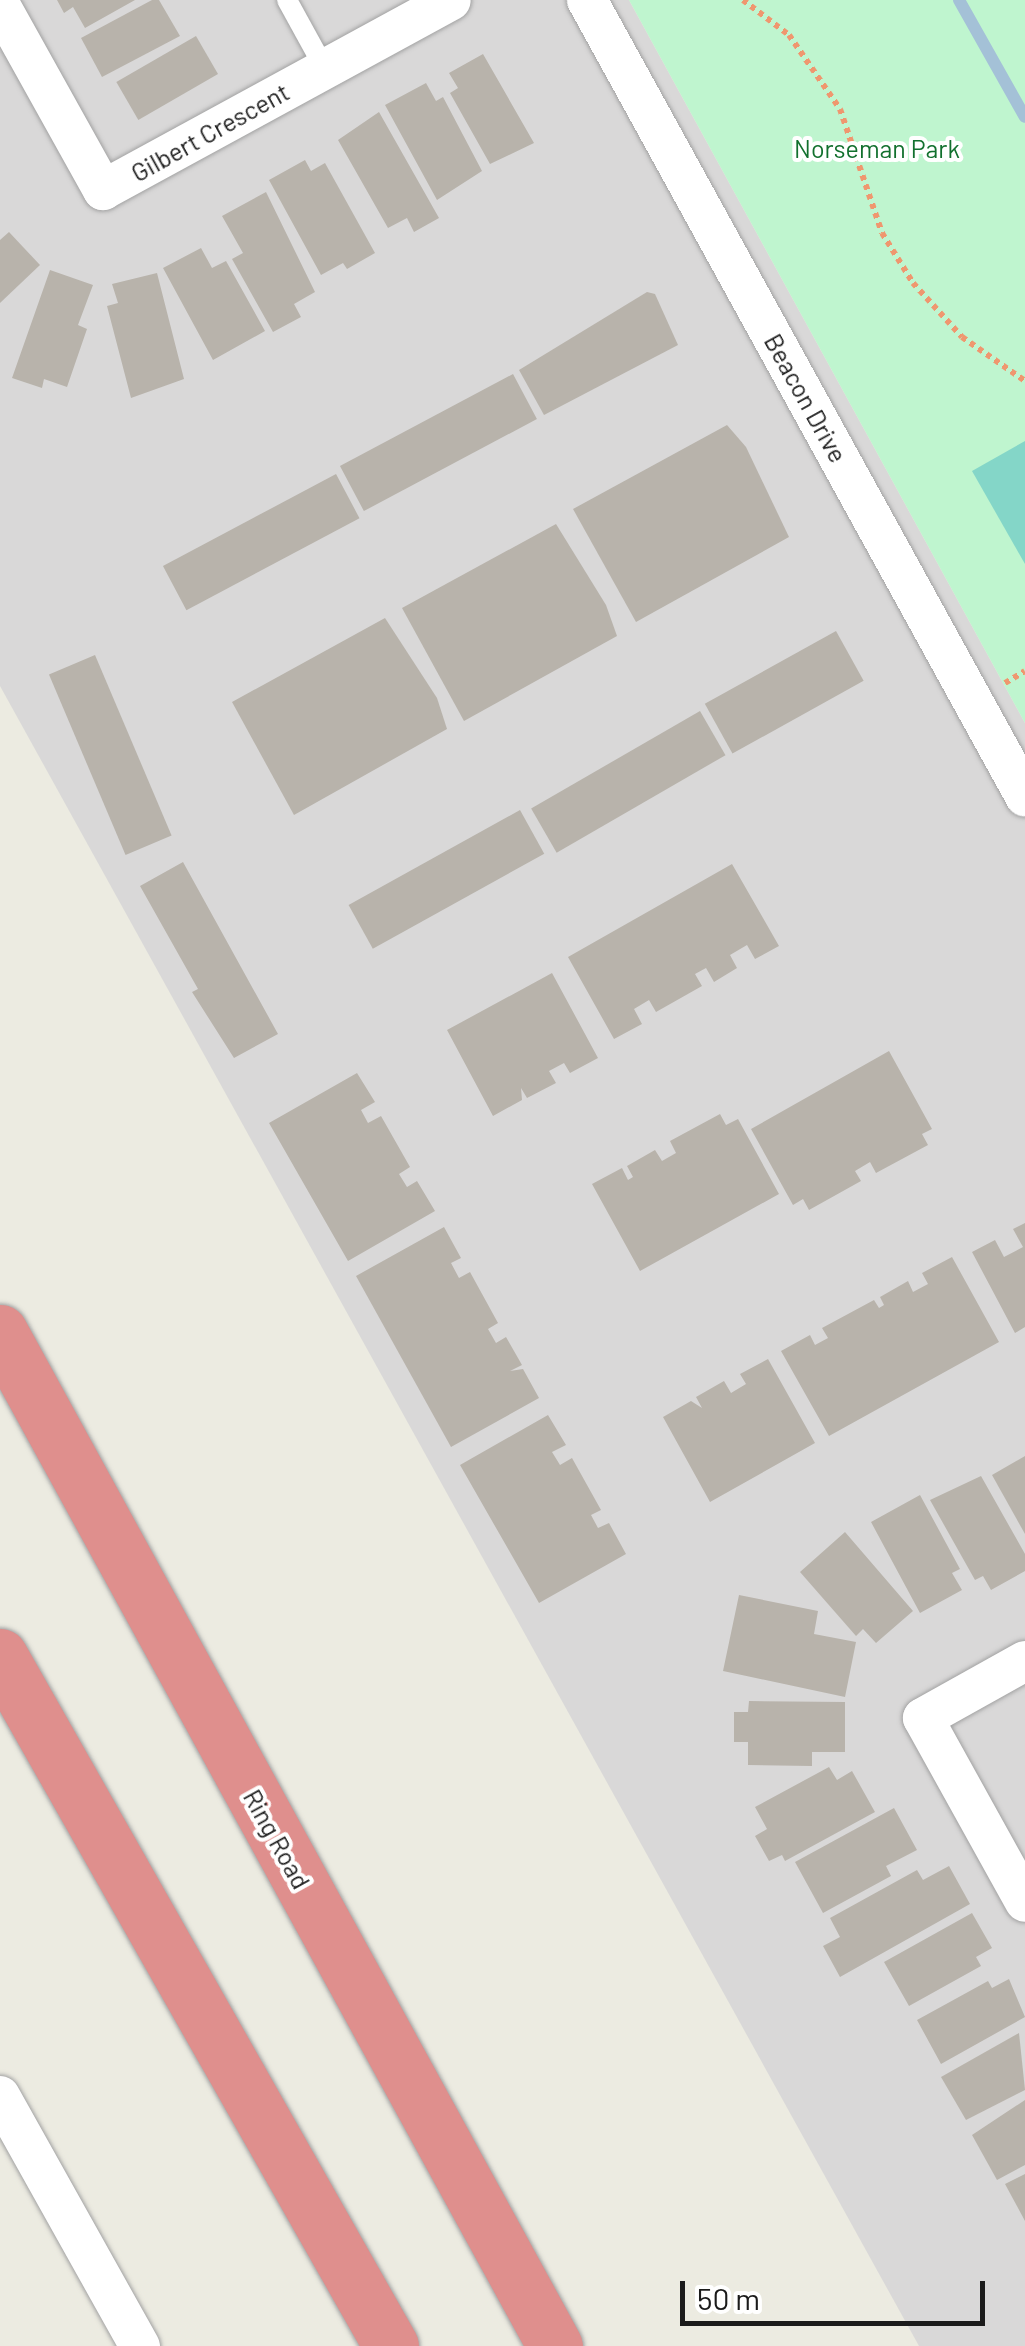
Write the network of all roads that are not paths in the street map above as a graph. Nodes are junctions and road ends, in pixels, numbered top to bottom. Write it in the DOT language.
graph roads {
  1 [pos="287,0"];
  2 [pos="450,0"];
  3 [pos="588,0"];
  4 [pos="0,5"];
  5 [pos="325,68"];
  6 [pos="1025,796"];
  7 [pos="0,1332"];
  8 [pos="0,1656"];
  9 [pos="1025,1661"];
  10 [pos="1025,1902"];
  11 [pos="0,2096"];
  12 [pos="140,2346"];
  13 [pos="391,2346"];
  14 [pos="555,2346"];
  1 -- 5 [label="lane"];
  2 -- 5 [label="street, Gilbert Crescent"];
  3 -- 6 [label="street, Beacon Drive"];
  4 -- 5 [label="street, Gilbert Crescent"];
  7 -- 14 [label="highway, Ring Road"];
  8 -- 13 [label="highway"];
  9 -- 10 [label="street"];
  11 -- 12 [label="street"];
}
